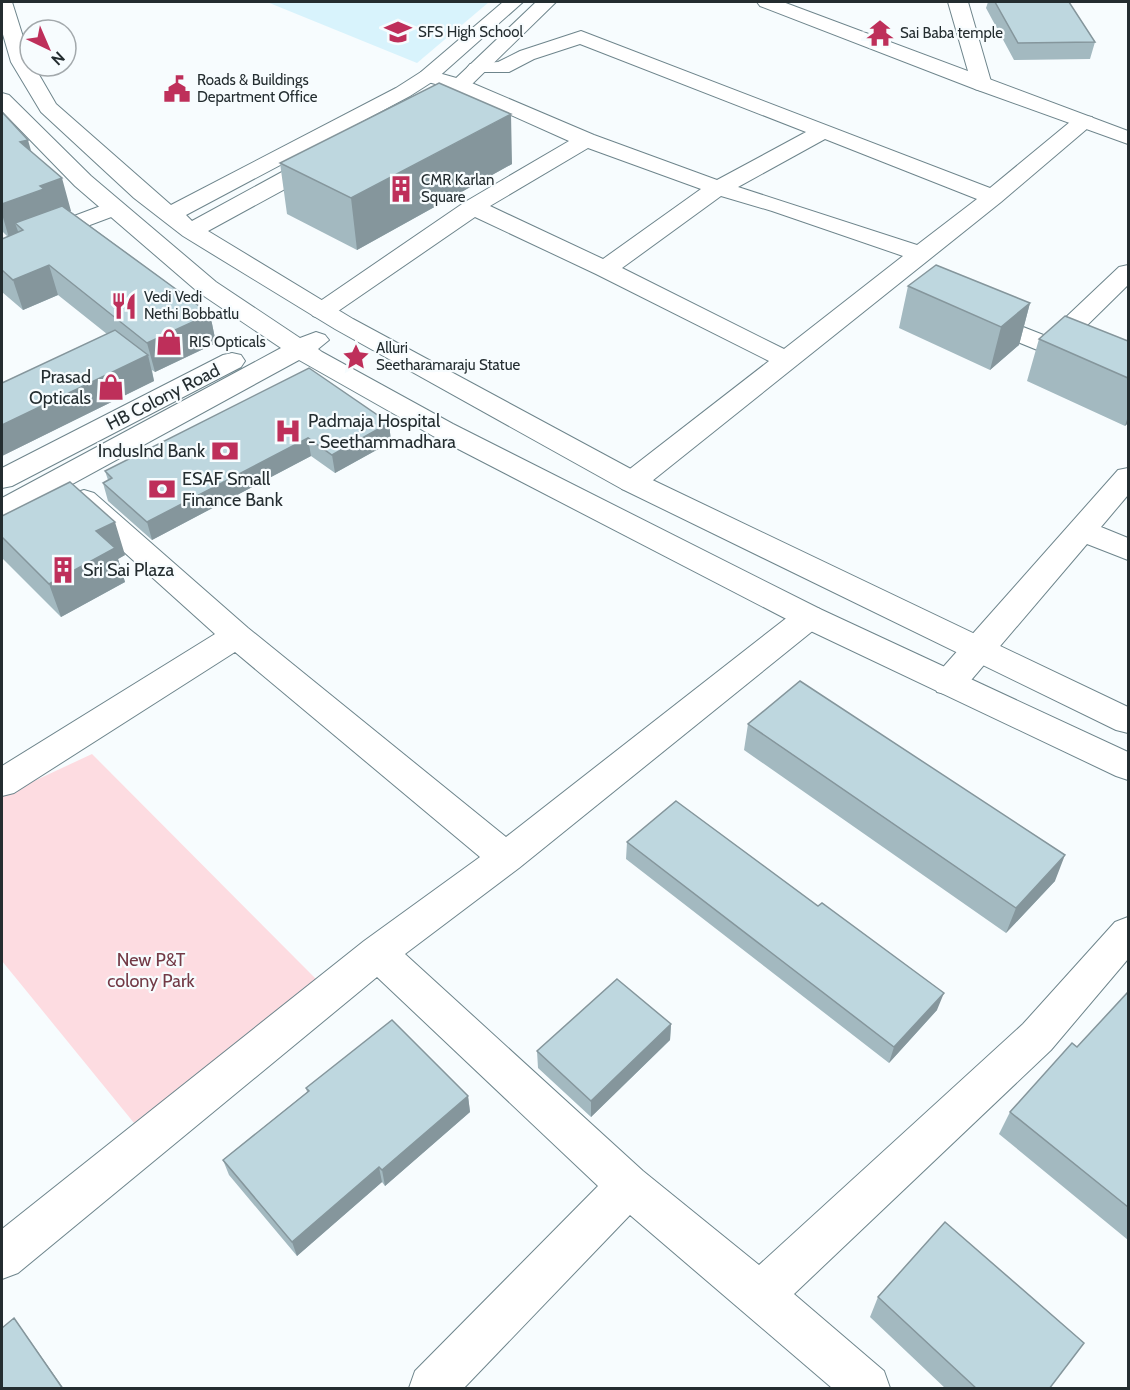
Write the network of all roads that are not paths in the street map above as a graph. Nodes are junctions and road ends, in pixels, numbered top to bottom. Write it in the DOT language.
graph roads {
  1 [pos="2,2"];
  2 [pos="514,2"];
  3 [pos="546,2"];
  4 [pos="958,2"];
  5 [pos="776,3"];
  6 [pos="477,68"];
  7 [pos="428,76"];
  8 [pos="460,85"];
  9 [pos="982,85"];
  10 [pos="2,99"];
  11 [pos="399,118"];
  12 [pos="1084,122"];
  13 [pos="822,132"];
  14 [pos="1128,138"];
  15 [pos="586,140"];
  16 [pos="338,151"];
  17 [pos="718,188"];
  18 [pos="993,197"];
  19 [pos="473,207"];
  20 [pos="114,208"];
  21 [pos="169,215"];
  22 [pos="191,231"];
  23 [pos="2,251"];
  24 [pos="920,254"];
  25 [pos="605,268"];
  26 [pos="1128,272"];
  27 [pos="963,311"];
  28 [pos="333,318"];
  29 [pos="290,342"];
  30 [pos="1050,347"];
  31 [pos="785,359"];
  32 [pos="1128,379"];
  33 [pos="1128,477"];
  34 [pos="61,478"];
  35 [pos="2,479"];
  36 [pos="632,482"];
  37 [pos="2,510"];
  38 [pos="1082,530"];
  39 [pos="1128,550"];
  40 [pos="809,617"];
  41 [pos="237,636"];
  42 [pos="977,649"];
  43 [pos="949,683"];
  44 [pos="1128,721"];
  45 [pos="1128,768"];
  46 [pos="2,783"];
  47 [pos="506,858"];
  48 [pos="1128,933"];
  49 [pos="378,953"];
  50 [pos="628,1186"];
  51 [pos="2,1257"];
  52 [pos="760,1295"];
  53 [pos="432,1389"];
  54 [pos="867,1389"];
  1 -- 21 [label="street"];
  2 -- 7 [label="street"];
  3 -- 6 [label="street"];
  4 -- 9 [label="street"];
  5 -- 9 [label="street"];
  6 -- 8 [label="street"];
  6 -- 13 [label="street"];
  7 -- 8 [label="street"];
  7 -- 21 [label="street"];
  8 -- 11 [label="street"];
  8 -- 15 [label="street"];
  9 -- 12 [label="street"];
  10 -- 20 [label="street"];
  12 -- 14 [label="street"];
  12 -- 18 [label="street"];
  13 -- 17 [label="street"];
  13 -- 18 [label="street"];
  15 -- 17 [label="street"];
  15 -- 19 [label="street, HB Colony Road"];
  16 -- 22 [label="street"];
  17 -- 24 [label="street"];
  17 -- 25 [label="street"];
  18 -- 24 [label="street"];
  19 -- 25 [label="street"];
  19 -- 28 [label="street, HB Colony Road"];
  20 -- 23 [label="street"];
  20 -- 29 [label="street"];
  21 -- 22 [label="street"];
  22 -- 28 [label="street"];
  24 -- 31 [label="street"];
  25 -- 31 [label="street"];
  26 -- 30 [label="street"];
  27 -- 30 [label="street"];
  28 -- 29 [label="street, HB Colony Road"];
  28 -- 36 [label="street"];
  29 -- 34 [label="street"];
  29 -- 35 [label="street, HB Colony Road"];
  29 -- 40 [label="street"];
  30 -- 32 [label="street"];
  31 -- 36 [label="street"];
  33 -- 38 [label="street"];
  34 -- 37 [label="street"];
  34 -- 41 [label="street"];
  36 -- 42 [label="street"];
  38 -- 39 [label="street"];
  38 -- 42 [label="street"];
  40 -- 43 [label="street"];
  40 -- 47 [label="street"];
  41 -- 46 [label="street"];
  41 -- 47 [label="street"];
  42 -- 43 [label="street"];
  42 -- 44 [label="street"];
  43 -- 45 [label="street"];
  47 -- 49 [label="street"];
  48 -- 52 [label="street"];
  49 -- 50 [label="street"];
  49 -- 51 [label="street"];
  50 -- 52 [label="street"];
  50 -- 53 [label="street"];
  52 -- 54 [label="street"];
}
